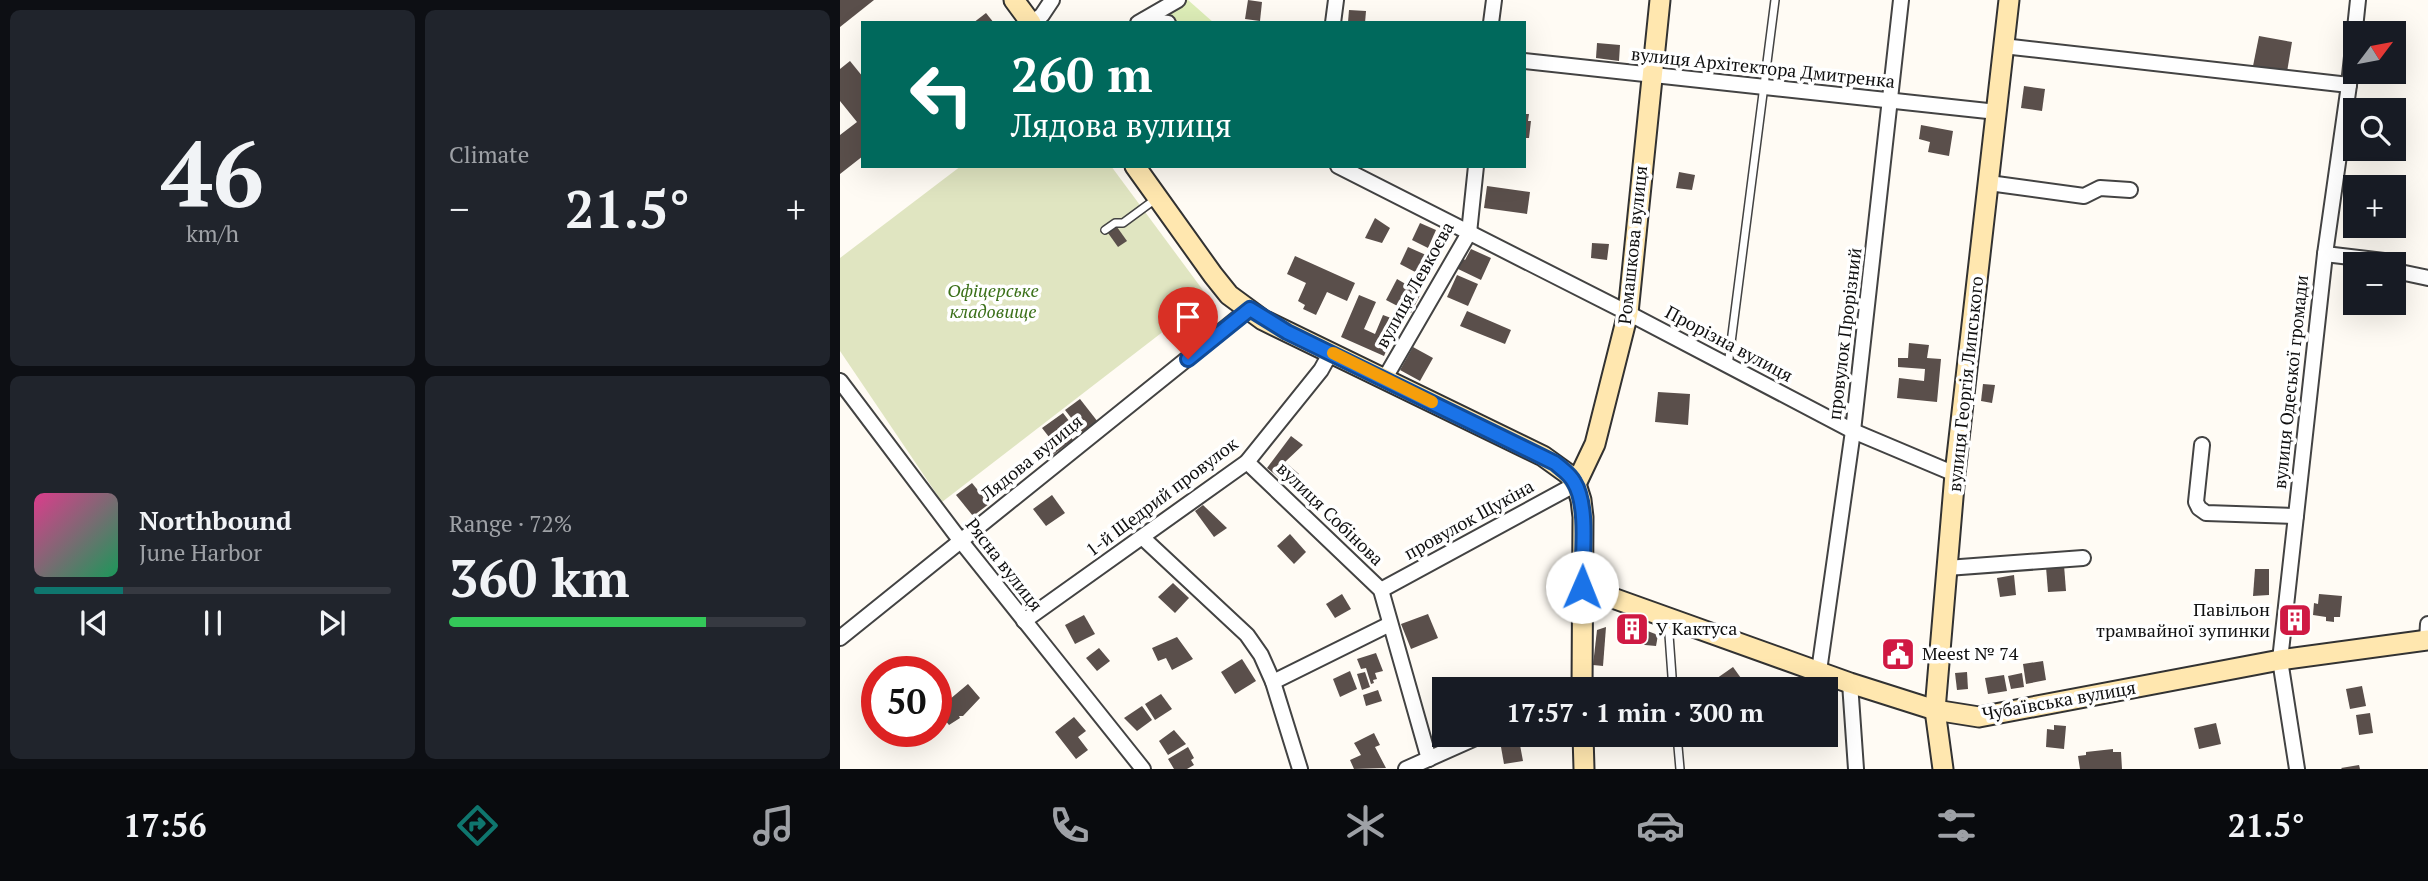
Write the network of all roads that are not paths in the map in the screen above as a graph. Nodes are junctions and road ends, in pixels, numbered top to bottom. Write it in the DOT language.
graph roads {
  1 [pos="1014,0"];
  2 [pos="1052,0"];
  3 [pos="1178,0"];
  4 [pos="1336,0"];
  5 [pos="1494,0"];
  6 [pos="1660,0"];
  7 [pos="1775,0"];
  8 [pos="1901,0"];
  9 [pos="2009,0"];
  10 [pos="2358,0"];
  11 [pos="1030,21"];
  12 [pos="1034,21"];
  13 [pos="1141,21"];
  14 [pos="1333,21"];
  15 [pos="1491,21"];
  16 [pos="2003,46"];
  17 [pos="1526,61"];
  18 [pos="1651,75"];
  19 [pos="2349,85"];
  20 [pos="1762,87"];
  21 [pos="1889,101"];
  22 [pos="1997,112"];
  23 [pos="1136,168"];
  24 [pos="1342,168"];
  25 [pos="1476,168"];
  26 [pos="1989,183"];
  27 [pos="2130,190"];
  28 [pos="1158,198"];
  29 [pos="1105,230"];
  30 [pos="1469,233"];
  31 [pos="2325,254"];
  32 [pos="2343,256"];
  33 [pos="2406,273"];
  34 [pos="2428,278"];
  35 [pos="1250,309"];
  36 [pos="1628,313"];
  37 [pos="1331,352"];
  38 [pos="1728,366"];
  39 [pos="1385,378"];
  40 [pos="840,381"];
  41 [pos="1853,431"];
  42 [pos="2202,445"];
  43 [pos="1247,462"];
  44 [pos="1955,474"];
  45 [pos="1576,484"];
  46 [pos="2296,516"];
  47 [pos="1143,538"];
  48 [pos="960,540"];
  49 [pos="2083,558"];
  50 [pos="1947,568"];
  51 [pos="1582,587"];
  52 [pos="1381,590"];
  53 [pos="1667,617"];
  54 [pos="1024,621"];
  55 [pos="1390,624"];
  56 [pos="2428,635"];
  57 [pos="840,638"];
  58 [pos="2280,660"];
  59 [pos="1819,671"];
  60 [pos="1582,677"];
  61 [pos="1672,677"];
  62 [pos="1273,682"];
  63 [pos="1850,683"];
  64 [pos="1935,710"];
  65 [pos="1456,747"];
  66 [pos="1583,747"];
  67 [pos="1678,747"];
  68 [pos="1429,759"];
  69 [pos="1143,769"];
  70 [pos="1300,769"];
  71 [pos="1406,769"];
  72 [pos="1584,769"];
  73 [pos="1680,769"];
  74 [pos="1856,769"];
  75 [pos="1943,769"];
  76 [pos="2297,769"];
  1 -- 11 [label="main road"];
  2 -- 12 [label="street"];
  3 -- 13 [label="street"];
  4 -- 14 [label="street"];
  5 -- 15 [label="street"];
  6 -- 18 [label="main road, Ромашкова вулиця"];
  7 -- 20 [label="lane"];
  8 -- 21 [label="street, провулок Прорізний"];
  9 -- 16 [label="main road, вулиця Георгія Липського"];
  10 -- 19 [label="street, вулиця Одеської громади"];
  16 -- 19 [label="street"];
  16 -- 22 [label="main road, вулиця Георгія Липського"];
  17 -- 18 [label="street, вулиця Архітектора Дмитренка"];
  18 -- 20 [label="street, вулиця Архітектора Дмитренка"];
  18 -- 36 [label="main road, Ромашкова вулиця"];
  19 -- 31 [label="street, вулиця Одеської громади"];
  20 -- 21 [label="street, вулиця Архітектора Дмитренка"];
  20 -- 38 [label="lane"];
  21 -- 22 [label="street, вулиця Архітектора Дмитренка"];
  21 -- 41 [label="street, провулок Прорізний"];
  22 -- 26 [label="main road, вулиця Георгія Липського"];
  23 -- 28 [label="main road"];
  24 -- 30 [label="street, Прорізна вулиця"];
  25 -- 30 [label="street, вулиця Левкоєва"];
  26 -- 27 [label="street"];
  26 -- 44 [label="main road, вулиця Георгія Липського"];
  28 -- 29 [label="lane"];
  28 -- 35 [label="main road"];
  30 -- 36 [label="street, Прорізна вулиця"];
  30 -- 39 [label="street, вулиця Левкоєва"];
  31 -- 32 [label="street"];
  31 -- 46 [label="street, вулиця Одеської громади"];
  33 -- 34 [label="street"];
  35 -- 37 [label="main road"];
  35 -- 48 [label="street, Лядова вулиця"];
  36 -- 38 [label="street, Прорізна вулиця"];
  36 -- 45 [label="main road, Ромашкова вулиця"];
  37 -- 39 [label="main road"];
  37 -- 43 [label="street, 1-й Щедрий провулок"];
  38 -- 41 [label="street, Прорізна вулиця"];
  39 -- 45 [label="main road"];
  40 -- 48 [label="street, Рясна вулиця"];
  41 -- 44 [label="street, Прорізна вулиця"];
  41 -- 59 [label="street, провулок Прорізний"];
  42 -- 46 [label="street"];
  43 -- 47 [label="street, 1-й Щедрий провулок"];
  43 -- 52 [label="street, вулиця Собінова"];
  44 -- 50 [label="main road, вулиця Георгія Липського"];
  45 -- 51 [label="main road"];
  45 -- 52 [label="street, провулок Щукіна"];
  46 -- 58 [label="street, вулиця Одеської громади"];
  47 -- 54 [label="street, 1-й Щедрий провулок"];
  47 -- 62 [label="street"];
  48 -- 54 [label="street, Рясна вулиця"];
  48 -- 57 [label="street, Лядова вулиця"];
  49 -- 50 [label="street"];
  50 -- 64 [label="main road, вулиця Георгія Липського"];
  51 -- 53 [label="main road, Чубаївська вулиця"];
  51 -- 60 [label="main road"];
  52 -- 55 [label="street, вулиця Собінова"];
  53 -- 59 [label="main road, Чубаївська вулиця"];
  53 -- 61 [label="lane"];
  54 -- 69 [label="street, Рясна вулиця"];
  55 -- 62 [label="street"];
  55 -- 68 [label="street, вулиця Собінова"];
  56 -- 58 [label="main road, Чубаївська вулиця"];
  58 -- 64 [label="main road, Чубаївська вулиця"];
  58 -- 76 [label="street, вулиця Одеської громади"];
  59 -- 63 [label="main road, Чубаївська вулиця"];
  62 -- 70 [label="street"];
  63 -- 64 [label="main road, Чубаївська вулиця"];
  63 -- 74 [label="street"];
  64 -- 75 [label="main road, вулиця Георгія Липського"];
  65 -- 68 [label="street"];
  66 -- 72 [label="main road"];
  67 -- 73 [label="lane"];
  68 -- 71 [label="street"];
}
